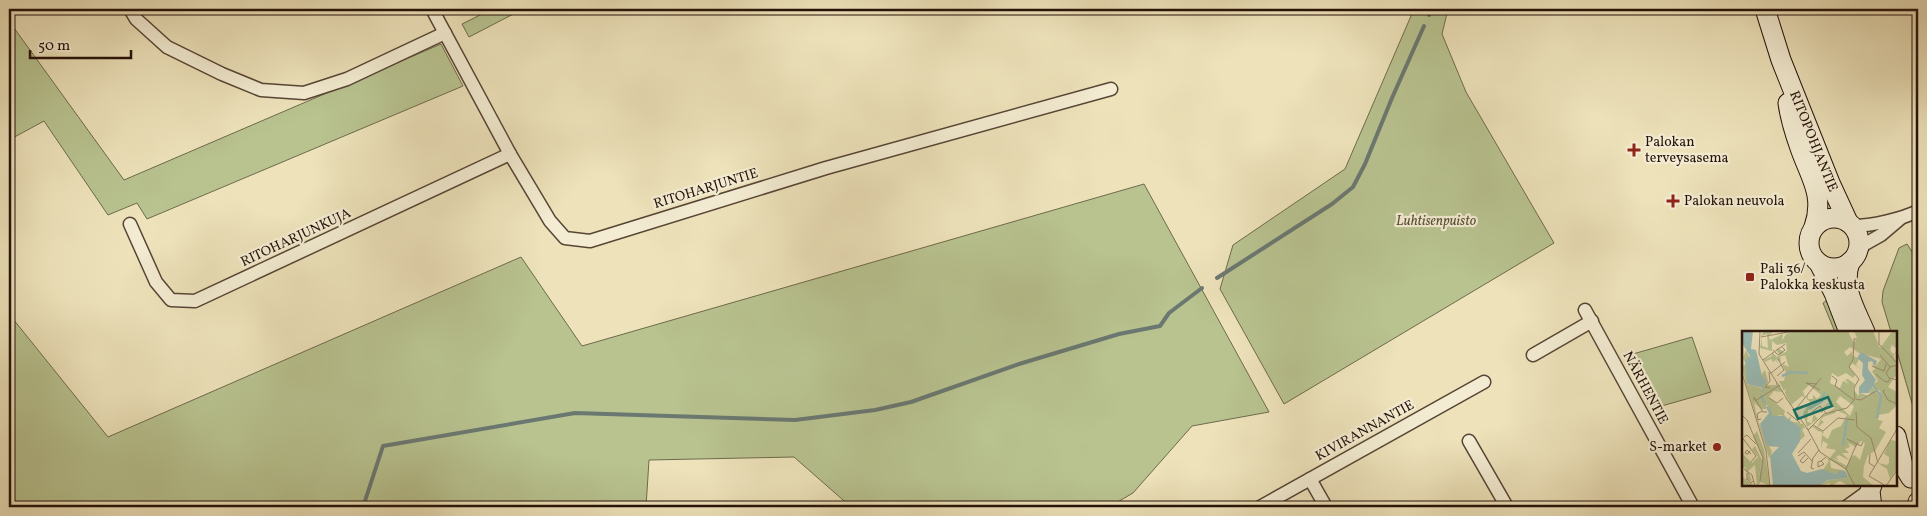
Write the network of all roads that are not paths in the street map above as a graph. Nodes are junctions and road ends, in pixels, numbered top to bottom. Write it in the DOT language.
graph roads {
  1 [pos="130,9"];
  2 [pos="432,9"];
  3 [pos="1765,9"];
  4 [pos="444,33"];
  5 [pos="1781,60"];
  6 [pos="1111,90"];
  7 [pos="510,154"];
  8 [pos="1918,211"];
  9 [pos="1901,218"];
  10 [pos="130,224"];
  11 [pos="1851,224"];
  12 [pos="1814,227"];
  13 [pos="1854,258"];
  14 [pos="1820,265"];
  15 [pos="1585,310"];
  16 [pos="1592,321"];
  17 [pos="1849,331"];
  18 [pos="1864,331"];
  19 [pos="1533,355"];
  20 [pos="1484,382"];
  21 [pos="1897,440"];
  22 [pos="1468,441"];
  23 [pos="1310,479"];
  24 [pos="1908,480"];
  25 [pos="1871,486"];
  26 [pos="1872,486"];
  27 [pos="1918,502"];
  28 [pos="1260,507"];
  29 [pos="1326,507"];
  30 [pos="1506,507"];
  31 [pos="1693,507"];
  32 [pos="1846,507"];
  33 [pos="1872,507"];
  34 [pos="1917,507"];
  1 -- 4 [label="street"];
  2 -- 4 [label="street, RITOHARJUNTIE"];
  3 -- 5 [label="main road, RITOPOHJANTIE"];
  4 -- 7 [label="street, RITOHARJUNTIE"];
  5 -- 11 [label="main road, RITOPOHJANTIE"];
  5 -- 12 [label="main road, RITOPOHJANTIE"];
  6 -- 7 [label="street, RITOHARJUNTIE"];
  7 -- 10 [label="street, RITOHARJUNKUJA"];
  8 -- 9 [label="street"];
  9 -- 11 [label="street"];
  9 -- 13 [label="street"];
  11 -- 12 [label="main road"];
  11 -- 13 [label="main road"];
  12 -- 14 [label="main road"];
  13 -- 14 [label="main road"];
  13 -- 18 [label="main road"];
  14 -- 17 [label="main road"];
  15 -- 16 [label="street, NÄRHENTIE"];
  16 -- 19 [label="street"];
  16 -- 31 [label="street, NÄRHENTIE"];
  20 -- 23 [label="street, KIVIRANNANTIE"];
  21 -- 24 [label="main road"];
  22 -- 30 [label="street"];
  23 -- 28 [label="street, KIVIRANNANTIE"];
  23 -- 29 [label="street"];
  25 -- 32 [label="street"];
  26 -- 33 [label="main road"];
  27 -- 34 [label="main road"];
}
